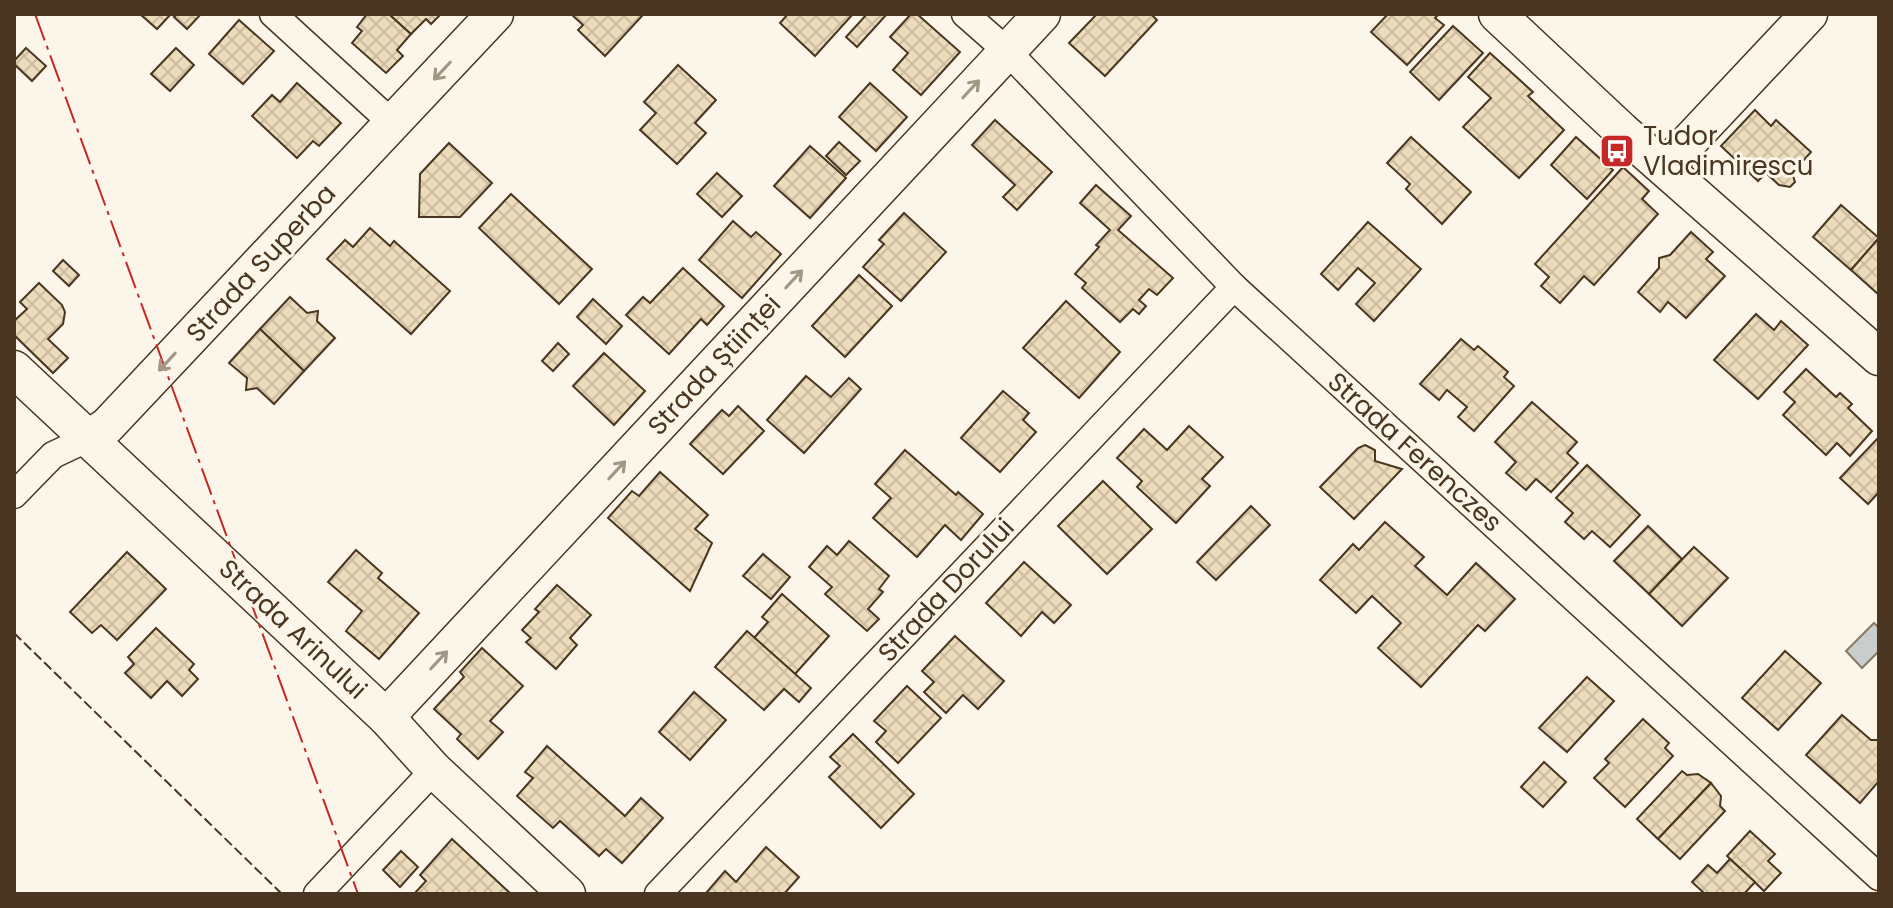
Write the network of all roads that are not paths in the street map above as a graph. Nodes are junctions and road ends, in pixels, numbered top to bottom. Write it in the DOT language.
graph roads {
  1 [pos="273,14"];
  2 [pos="495,14"];
  3 [pos="965,14"];
  4 [pos="1042,14"];
  5 [pos="1497,14"];
  6 [pos="1809,14"];
  7 [pos="1007,51"];
  8 [pos="392,123"];
  9 [pos="1665,167"];
  10 [pos="1234,287"];
  11 [pos="1879,357"];
  12 [pos="14,369"];
  13 [pos="89,438"];
  14 [pos="14,495"];
  15 [pos="386,717"];
  16 [pos="434,770"];
  17 [pos="1879,877"];
  18 [pos="317,894"];
  19 [pos="567,894"];
  20 [pos="658,894"];
  1 -- 8 [label="street"];
  2 -- 8 [label="street, Strada Superba, one-way"];
  3 -- 7 [label="street, Strada Ferenczes"];
  4 -- 7 [label="street, Strada Științei"];
  5 -- 9 [label="street"];
  6 -- 9 [label="street"];
  7 -- 10 [label="street, Strada Ferenczes"];
  15 -- 7 [label="street, Strada Științei, one-way"];
  8 -- 13 [label="street, Strada Superba, one-way"];
  9 -- 11 [label="street"];
  10 -- 17 [label="street, Strada Ferenczes"];
  10 -- 20 [label="street, Strada Dorului"];
  12 -- 13 [label="street, Strada Arinului"];
  13 -- 14 [label="street, Strada Superba"];
  13 -- 15 [label="street, Strada Arinului"];
  15 -- 16 [label="street, Strada Arinului"];
  16 -- 18 [label="street"];
  16 -- 19 [label="street, Strada Arinului"];
}
